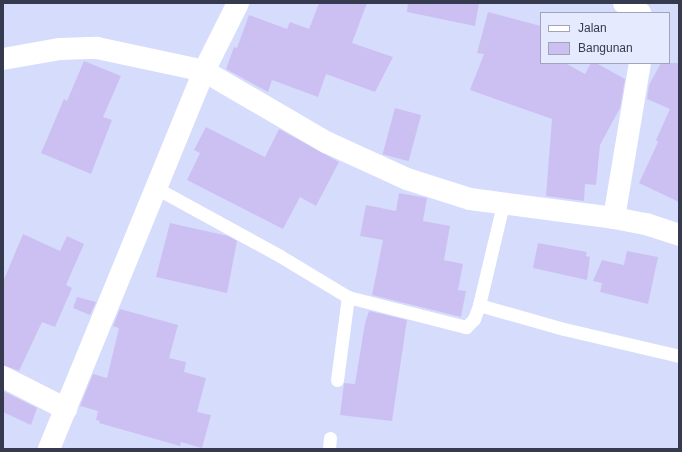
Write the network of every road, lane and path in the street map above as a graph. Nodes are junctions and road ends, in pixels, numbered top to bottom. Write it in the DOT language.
graph roads {
  1 [pos="238,3"];
  2 [pos="624,3"];
  3 [pos="638,3"];
  4 [pos="638,12"];
  5 [pos="651,12"];
  6 [pos="3,59"];
  7 [pos="640,64"];
  8 [pos="204,71"];
  9 [pos="156,188"];
  10 [pos="503,204"];
  11 [pos="614,218"];
  12 [pos="679,235"];
  13 [pos="348,297"];
  14 [pos="480,305"];
  15 [pos="679,356"];
  16 [pos="3,378"];
  17 [pos="337,380"];
  18 [pos="66,409"];
  19 [pos="49,449"];
  1 -- 8 [label="street"];
  2 -- 4 [label="street"];
  3 -- 5 [label="street"];
  6 -- 8 [label="street"];
  7 -- 11 [label="street"];
  8 -- 9 [label="street"];
  8 -- 10 [label="street"];
  9 -- 13 [label="lane"];
  9 -- 18 [label="street"];
  10 -- 11 [label="street"];
  10 -- 14 [label="lane"];
  11 -- 12 [label="street"];
  13 -- 14 [label="lane"];
  13 -- 17 [label="lane"];
  14 -- 15 [label="lane"];
  16 -- 18 [label="street"];
  18 -- 19 [label="street"];
}
